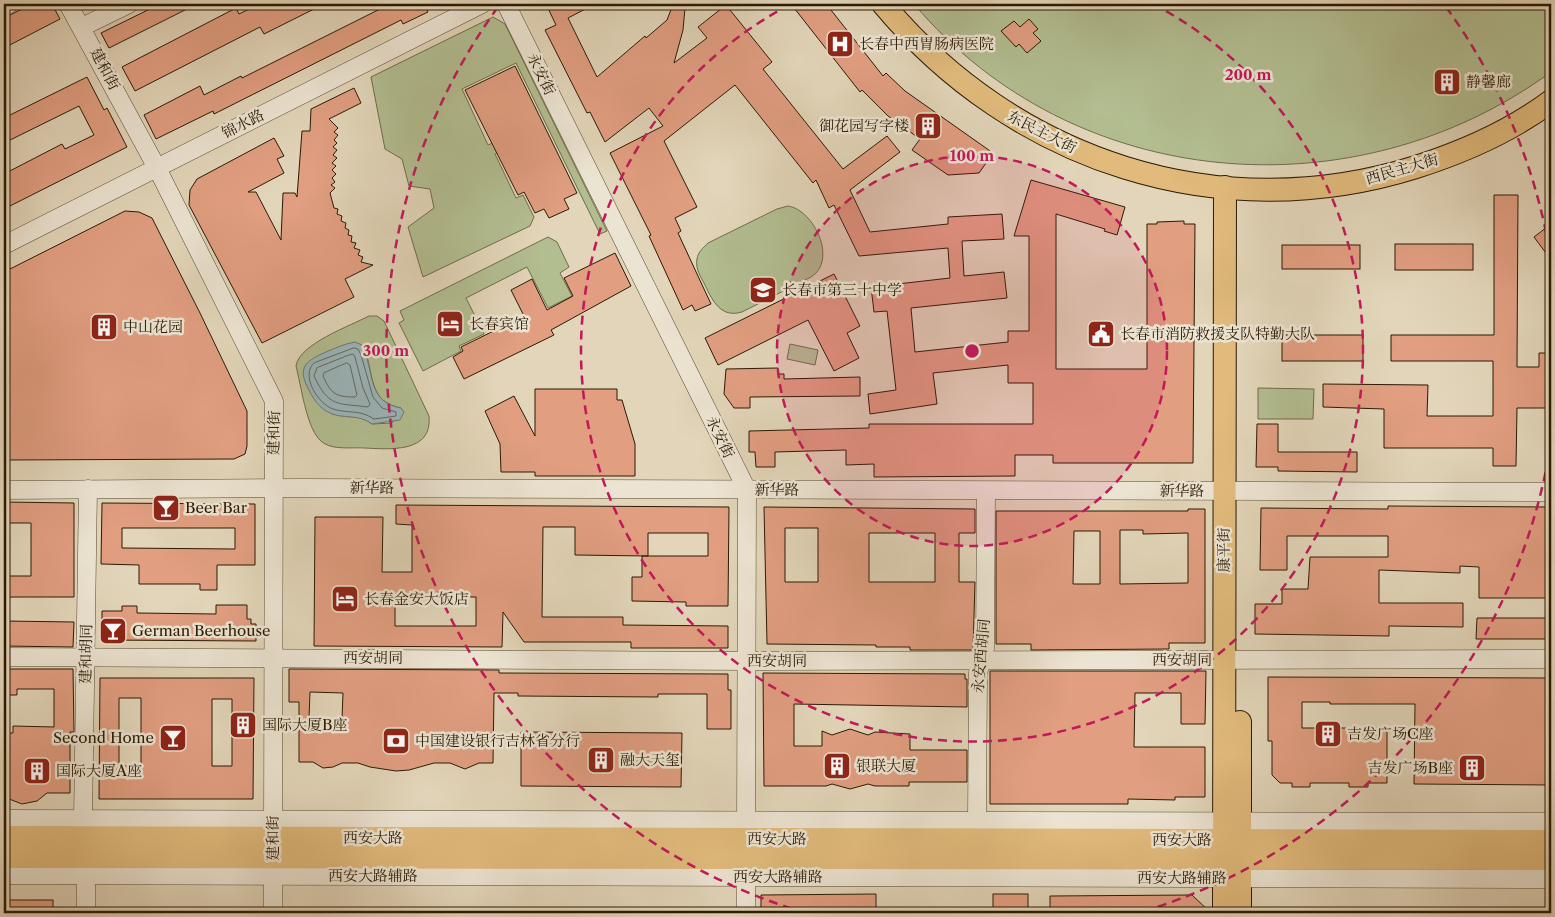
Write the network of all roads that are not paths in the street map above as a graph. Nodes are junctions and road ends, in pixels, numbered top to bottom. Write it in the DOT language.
graph roads {
  1 [pos="9,4"];
  2 [pos="68,4"];
  3 [pos="129,4"];
  4 [pos="482,4"];
  5 [pos="506,4"];
  6 [pos="883,4"];
  7 [pos="4,6"];
  8 [pos="82,27"];
  9 [pos="1551,101"];
  10 [pos="157,168"];
  11 [pos="1232,188"];
  12 [pos="4,245"];
  13 [pos="273,488"];
  14 [pos="88,489"];
  15 [pos="4,490"];
  16 [pos="746,490"];
  17 [pos="986,491"];
  18 [pos="1232,492"];
  19 [pos="1551,492"];
  20 [pos="4,657"];
  21 [pos="86,657"];
  22 [pos="273,658"];
  23 [pos="1551,659"];
  24 [pos="982,660"];
  25 [pos="1232,660"];
  26 [pos="746,661"];
  27 [pos="4,819"];
  28 [pos="83,820"];
  29 [pos="977,821"];
  30 [pos="1551,822"];
  31 [pos="4,837"];
  32 [pos="1551,841"];
  33 [pos="273,848"];
  34 [pos="746,848"];
  35 [pos="1232,849"];
  36 [pos="4,857"];
  37 [pos="1551,858"];
  38 [pos="4,875"];
  39 [pos="86,875"];
  40 [pos="1551,879"];
  41 [pos="86,913"];
  42 [pos="273,913"];
  43 [pos="746,913"];
  44 [pos="1224,913"];
  45 [pos="1240,913"];
  1 -- 7 [label="street"];
  2 -- 8 [label="street, 建和街"];
  3 -- 8 [label="street"];
  4 -- 10 [label="street, 锦水路"];
  5 -- 16 [label="street, 永安街"];
  6 -- 11 [label="main road, 东民主大街"];
  8 -- 10 [label="street, 建和街"];
  9 -- 11 [label="main road, 西民主大街"];
  10 -- 12 [label="street, 锦水路"];
  10 -- 13 [label="street, 建和街"];
  11 -- 18 [label="main road, 康平街"];
  13 -- 14 [label="street, 新华路"];
  13 -- 16 [label="street, 新华路"];
  13 -- 22 [label="street, 建和街"];
  14 -- 15 [label="street, 新华路"];
  14 -- 21 [label="street, 建和胡同"];
  16 -- 17 [label="street, 新华路"];
  16 -- 26 [label="street, 永安街"];
  17 -- 18 [label="street, 新华路"];
  17 -- 24 [label="street, 永安西胡同"];
  18 -- 19 [label="street, 新华路"];
  18 -- 25 [label="main road, 康平街"];
  20 -- 21 [label="street, 西安胡同"];
  21 -- 22 [label="street, 西安胡同"];
  21 -- 28 [label="street, 建和胡同"];
  22 -- 26 [label="street, 西安胡同"];
  22 -- 33 [label="street, 建和街"];
  23 -- 25 [label="street, 西安胡同"];
  24 -- 25 [label="street, 西安胡同"];
  24 -- 26 [label="street, 西安胡同"];
  24 -- 29 [label="street, 永安西胡同"];
  25 -- 35 [label="main road, 康平街"];
  26 -- 34 [label="street, 永安街"];
  27 -- 28 [label="street, 西安大路辅路"];
  28 -- 33 [label="street, 西安大路辅路"];
  29 -- 34 [label="street, 西安大路辅路"];
  29 -- 35 [label="street, 西安大路辅路"];
  30 -- 35 [label="street, 西安大路辅路"];
  31 -- 33 [label="main road, 西安大路"];
  32 -- 35 [label="main road, 西安大路"];
  33 -- 34 [label="main road, 西安大路"];
  33 -- 34 [label="street, 西安大路辅路"];
  33 -- 36 [label="main road, 西安大路"];
  33 -- 39 [label="street, 西安大路辅路"];
  33 -- 42 [label="street, 建和街"];
  34 -- 35 [label="main road, 西安大路"];
  34 -- 35 [label="street, 西安大路辅路"];
  34 -- 43 [label="street, 永安街"];
  35 -- 37 [label="main road, 西安大路"];
  35 -- 40 [label="street, 西安大路辅路"];
  35 -- 44 [label="main road, 康平街"];
  35 -- 45 [label="main road, 康平街"];
  38 -- 39 [label="street, 西安大路辅路"];
  39 -- 41 [label="street"];
}
